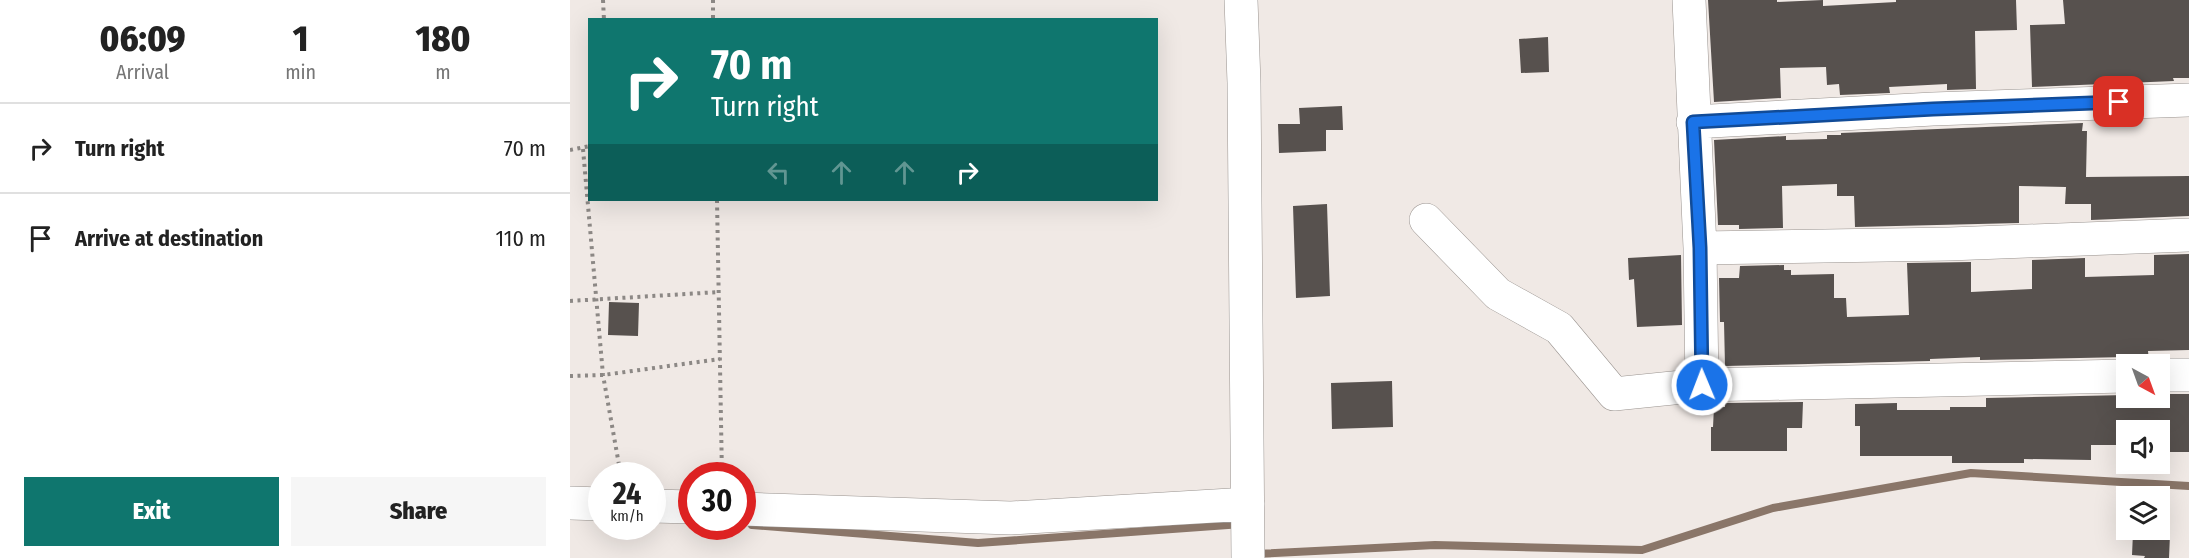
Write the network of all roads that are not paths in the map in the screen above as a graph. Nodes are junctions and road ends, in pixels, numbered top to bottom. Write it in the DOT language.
graph roads {
  1 [pos="1241,0"];
  2 [pos="1689,0"];
  3 [pos="2189,100"];
  4 [pos="1693,122"];
  5 [pos="1426,220"];
  6 [pos="2189,235"];
  7 [pos="1700,248"];
  8 [pos="2170,375"];
  9 [pos="2189,375"];
  10 [pos="2116,376"];
  11 [pos="1702,385"];
  12 [pos="570,503"];
  13 [pos="588,504"];
  14 [pos="1248,504"];
  15 [pos="756,509"];
  16 [pos="1248,558"];
  1 -- 14 [label="street"];
  2 -- 4 [label="street"];
  3 -- 4 [label="street"];
  4 -- 7 [label="street"];
  5 -- 11 [label="street"];
  6 -- 7 [label="street"];
  7 -- 11 [label="street"];
  8 -- 9 [label="street"];
  10 -- 11 [label="street"];
  12 -- 13 [label="street"];
  14 -- 15 [label="street"];
  14 -- 16 [label="street"];
}
